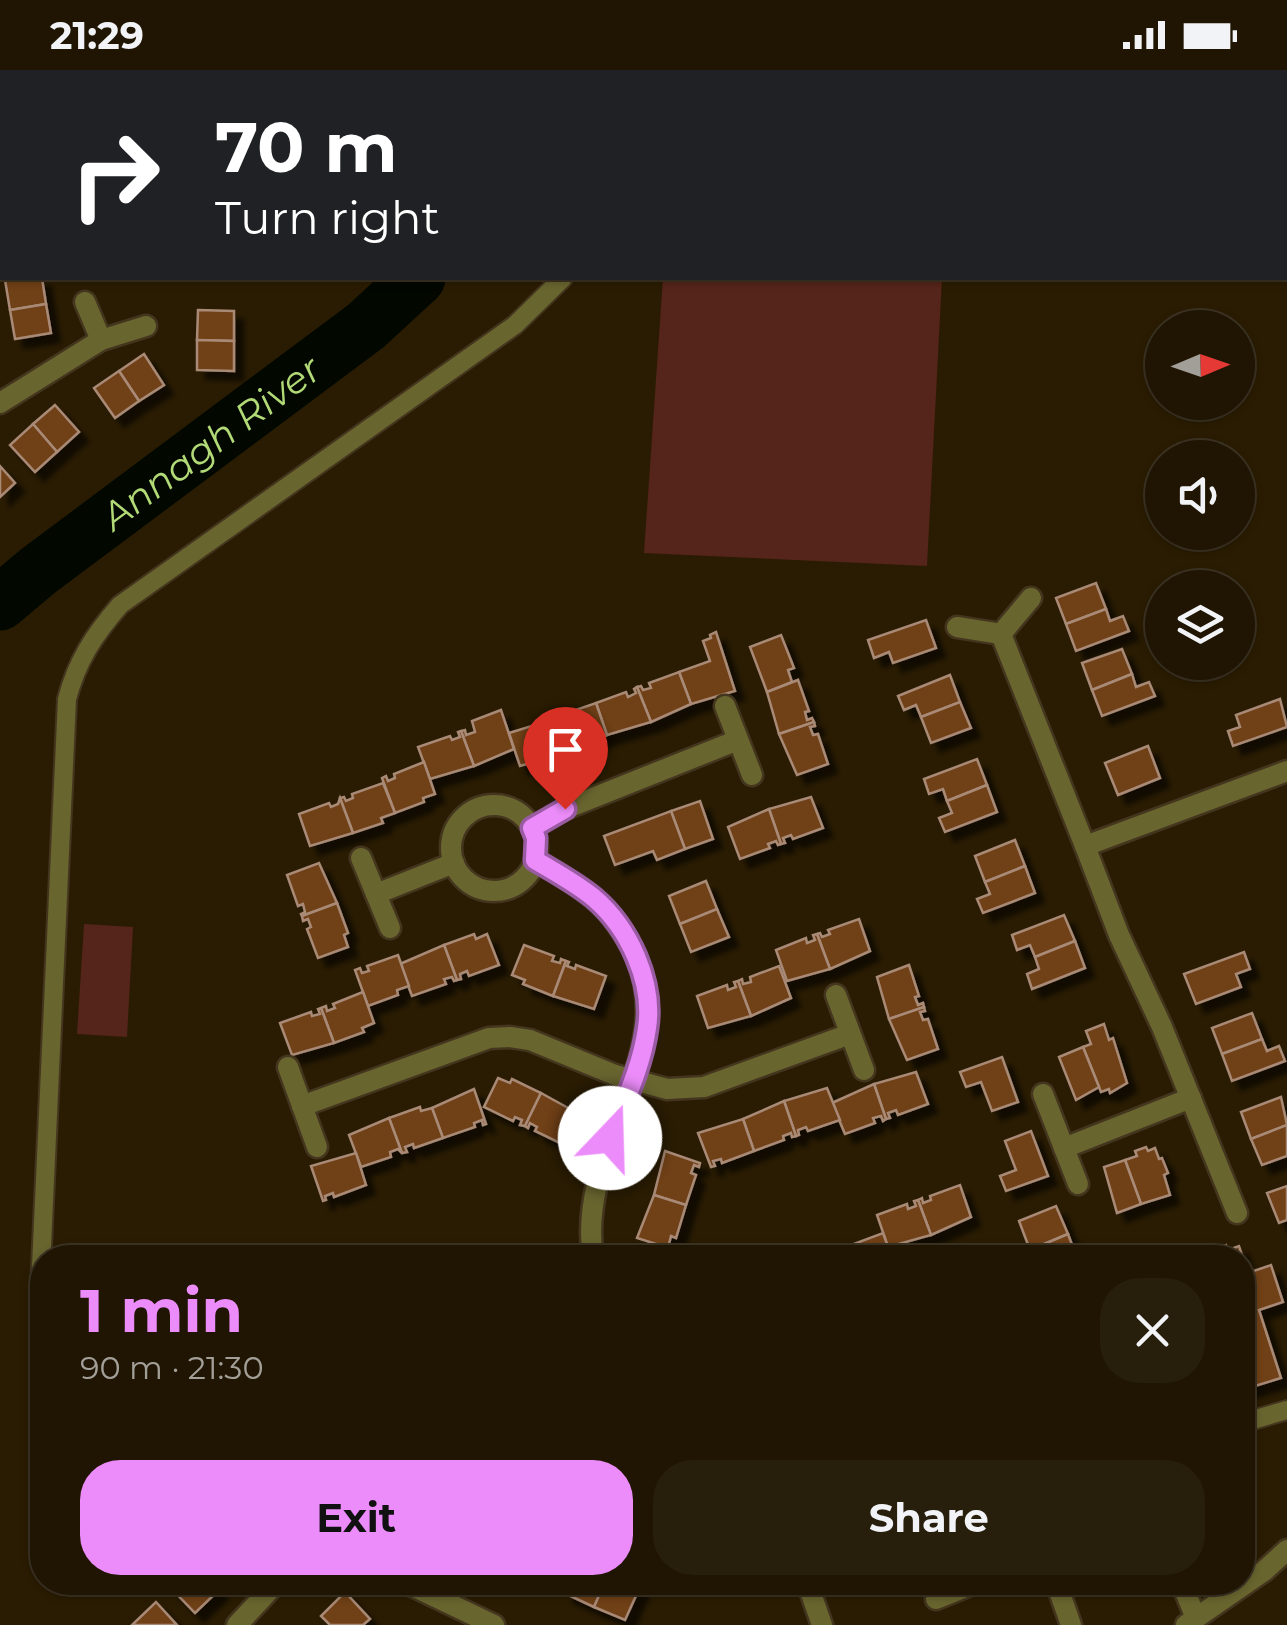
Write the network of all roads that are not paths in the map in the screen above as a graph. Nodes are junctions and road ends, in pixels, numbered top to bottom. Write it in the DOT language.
graph roads {
  1 [pos="561,280"];
  2 [pos="85,302"];
  3 [pos="146,326"];
  4 [pos="102,340"];
  5 [pos="0,403"];
  6 [pos="1031,598"];
  7 [pos="957,626"];
  8 [pos="1001,634"];
  9 [pos="724,706"];
  10 [pos="738,740"];
  11 [pos="1287,771"];
  12 [pos="752,775"];
  13 [pos="532,828"];
  14 [pos="1085,846"];
  15 [pos="361,858"];
  16 [pos="535,860"];
  17 [pos="454,863"];
  18 [pos="376,894"];
  19 [pos="390,928"];
  20 [pos="836,994"];
  21 [pos="850,1034"];
  22 [pos="288,1068"];
  23 [pos="864,1070"];
  24 [pos="633,1080"];
  25 [pos="1043,1094"];
  26 [pos="1191,1098"];
  27 [pos="302,1106"];
  28 [pos="317,1146"];
  29 [pos="1064,1148"];
  30 [pos="1078,1184"];
  31 [pos="1236,1213"];
  32 [pos="42,1245"];
  33 [pos="592,1245"];
  34 [pos="1287,1410"];
  35 [pos="1255,1419"];
  36 [pos="1287,1550"];
  37 [pos="1255,1577"];
  38 [pos="264,1595"];
  39 [pos="431,1595"];
  40 [pos="811,1595"];
  41 [pos="946,1595"];
  42 [pos="1061,1595"];
  43 [pos="1184,1595"];
  44 [pos="1230,1595"];
  45 [pos="936,1599"];
  46 [pos="1191,1622"];
  47 [pos="237,1625"];
  48 [pos="494,1625"];
  49 [pos="822,1625"];
  50 [pos="1071,1625"];
  1 -- 32 [label="lane"];
  2 -- 4 [label="street"];
  3 -- 4 [label="street"];
  4 -- 5 [label="street"];
  6 -- 8 [label="street"];
  7 -- 8 [label="street"];
  8 -- 14 [label="street"];
  9 -- 10 [label="street"];
  10 -- 12 [label="street"];
  10 -- 13 [label="street"];
  11 -- 14 [label="street"];
  13 -- 16 [label="street"];
  13 -- 17 [label="street"];
  14 -- 26 [label="street"];
  15 -- 18 [label="street"];
  16 -- 17 [label="street"];
  16 -- 24 [label="street"];
  17 -- 18 [label="street"];
  18 -- 19 [label="street"];
  20 -- 21 [label="street"];
  21 -- 23 [label="street"];
  21 -- 24 [label="street"];
  22 -- 27 [label="street"];
  24 -- 27 [label="street"];
  24 -- 33 [label="street"];
  25 -- 29 [label="street"];
  26 -- 29 [label="street"];
  26 -- 31 [label="street"];
  27 -- 28 [label="street"];
  29 -- 30 [label="street"];
  34 -- 35 [label="lane"];
  36 -- 37 [label="street"];
  38 -- 47 [label="street"];
  39 -- 48 [label="street"];
  40 -- 49 [label="street"];
  41 -- 45 [label="street"];
  42 -- 50 [label="street"];
  43 -- 46 [label="street"];
  44 -- 46 [label="street"];
}
